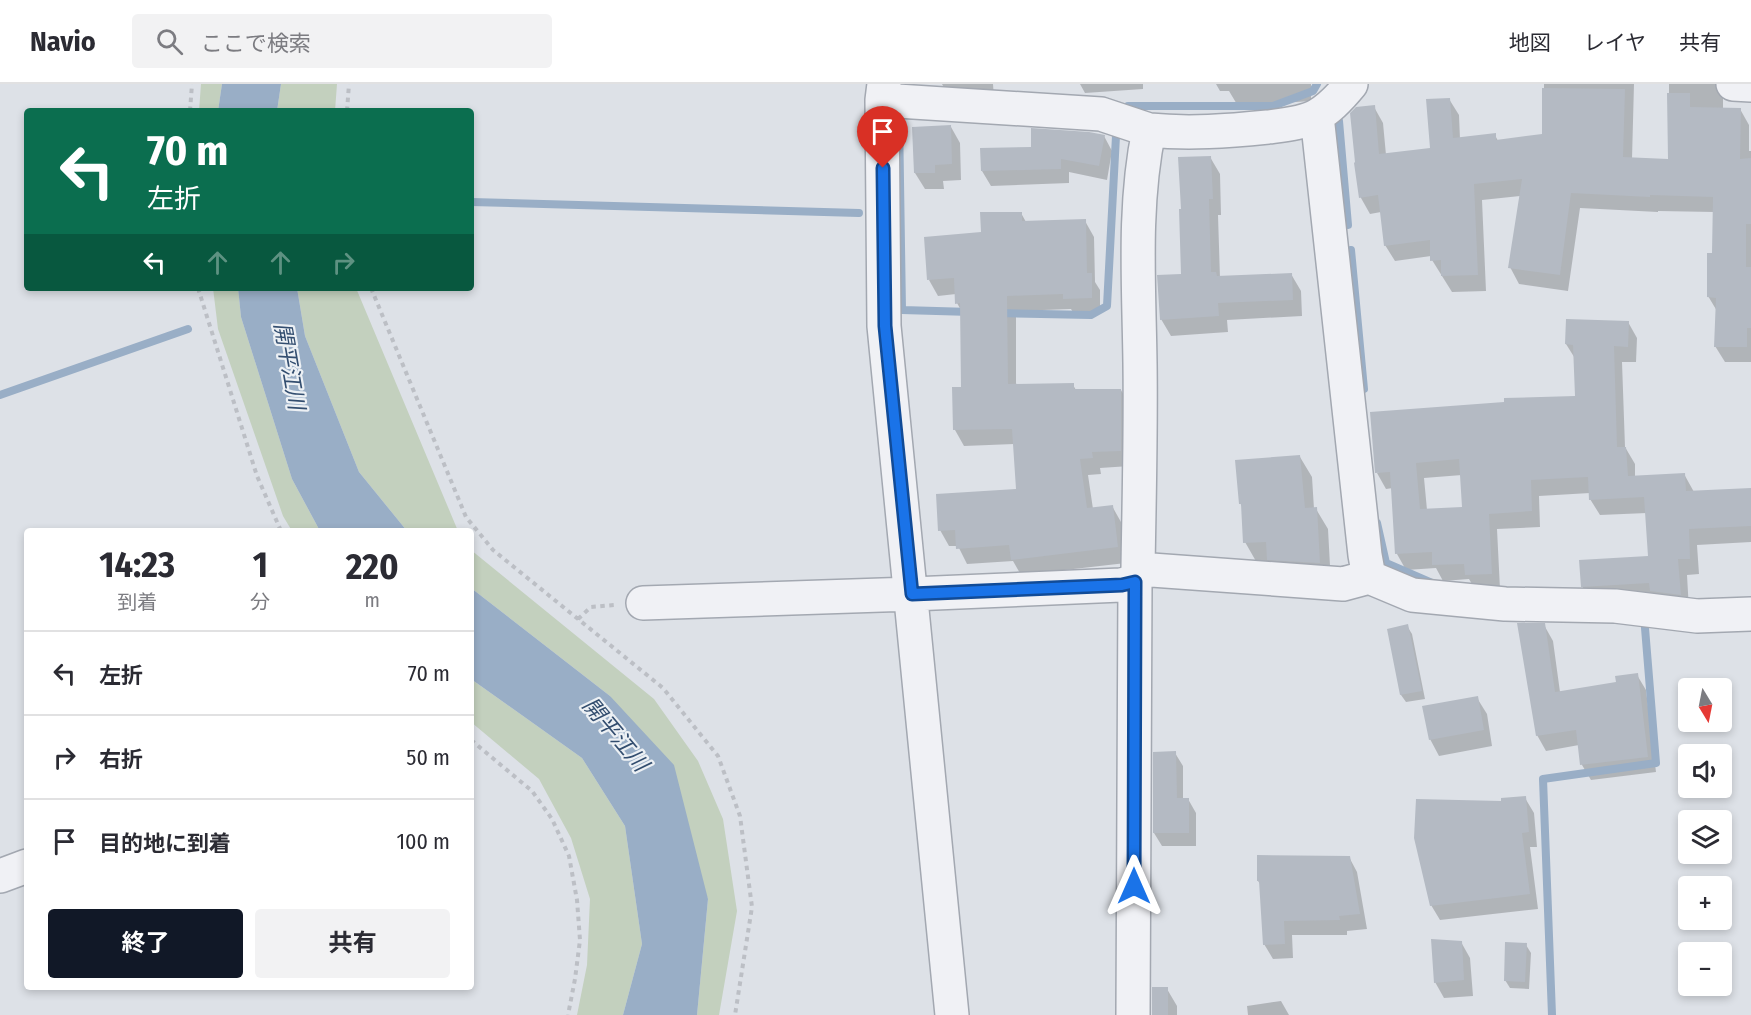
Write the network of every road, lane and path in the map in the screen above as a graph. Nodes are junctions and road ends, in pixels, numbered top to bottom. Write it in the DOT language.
graph roads {
  1 [pos="192,84"];
  2 [pos="349,84"];
  3 [pos="1351,84"];
  4 [pos="1733,84"];
  5 [pos="1751,85"];
  6 [pos="883,92"];
  7 [pos="190,108"];
  8 [pos="347,108"];
  9 [pos="1317,116"];
  10 [pos="1149,130"];
  11 [pos="199,291"];
  12 [pos="372,291"];
  13 [pos="280,528"];
  14 [pos="1136,576"];
  15 [pos="1369,577"];
  16 [pos="912,594"];
  17 [pos="643,603"];
  18 [pos="1751,614"];
  19 [pos="578,619"];
  20 [pos="474,743"];
  21 [pos="24,867"];
  22 [pos="0,876"];
  23 [pos="568,1015"];
  24 [pos="735,1015"];
  25 [pos="952,1015"];
  26 [pos="1133,1015"];
  1 -- 7 [label="path"];
  2 -- 8 [label="path"];
  3 -- 9 [label="street"];
  4 -- 5 [label="street"];
  6 -- 10 [label="street"];
  6 -- 16 [label="street"];
  9 -- 10 [label="street"];
  9 -- 15 [label="street"];
  10 -- 14 [label="street"];
  11 -- 13 [label="path"];
  12 -- 19 [label="path"];
  14 -- 15 [label="street"];
  14 -- 16 [label="street"];
  14 -- 26 [label="street"];
  15 -- 18 [label="street"];
  16 -- 17 [label="street"];
  16 -- 25 [label="street"];
  17 -- 19 [label="path"];
  19 -- 24 [label="path"];
  20 -- 23 [label="path"];
  21 -- 22 [label="street"];
}
